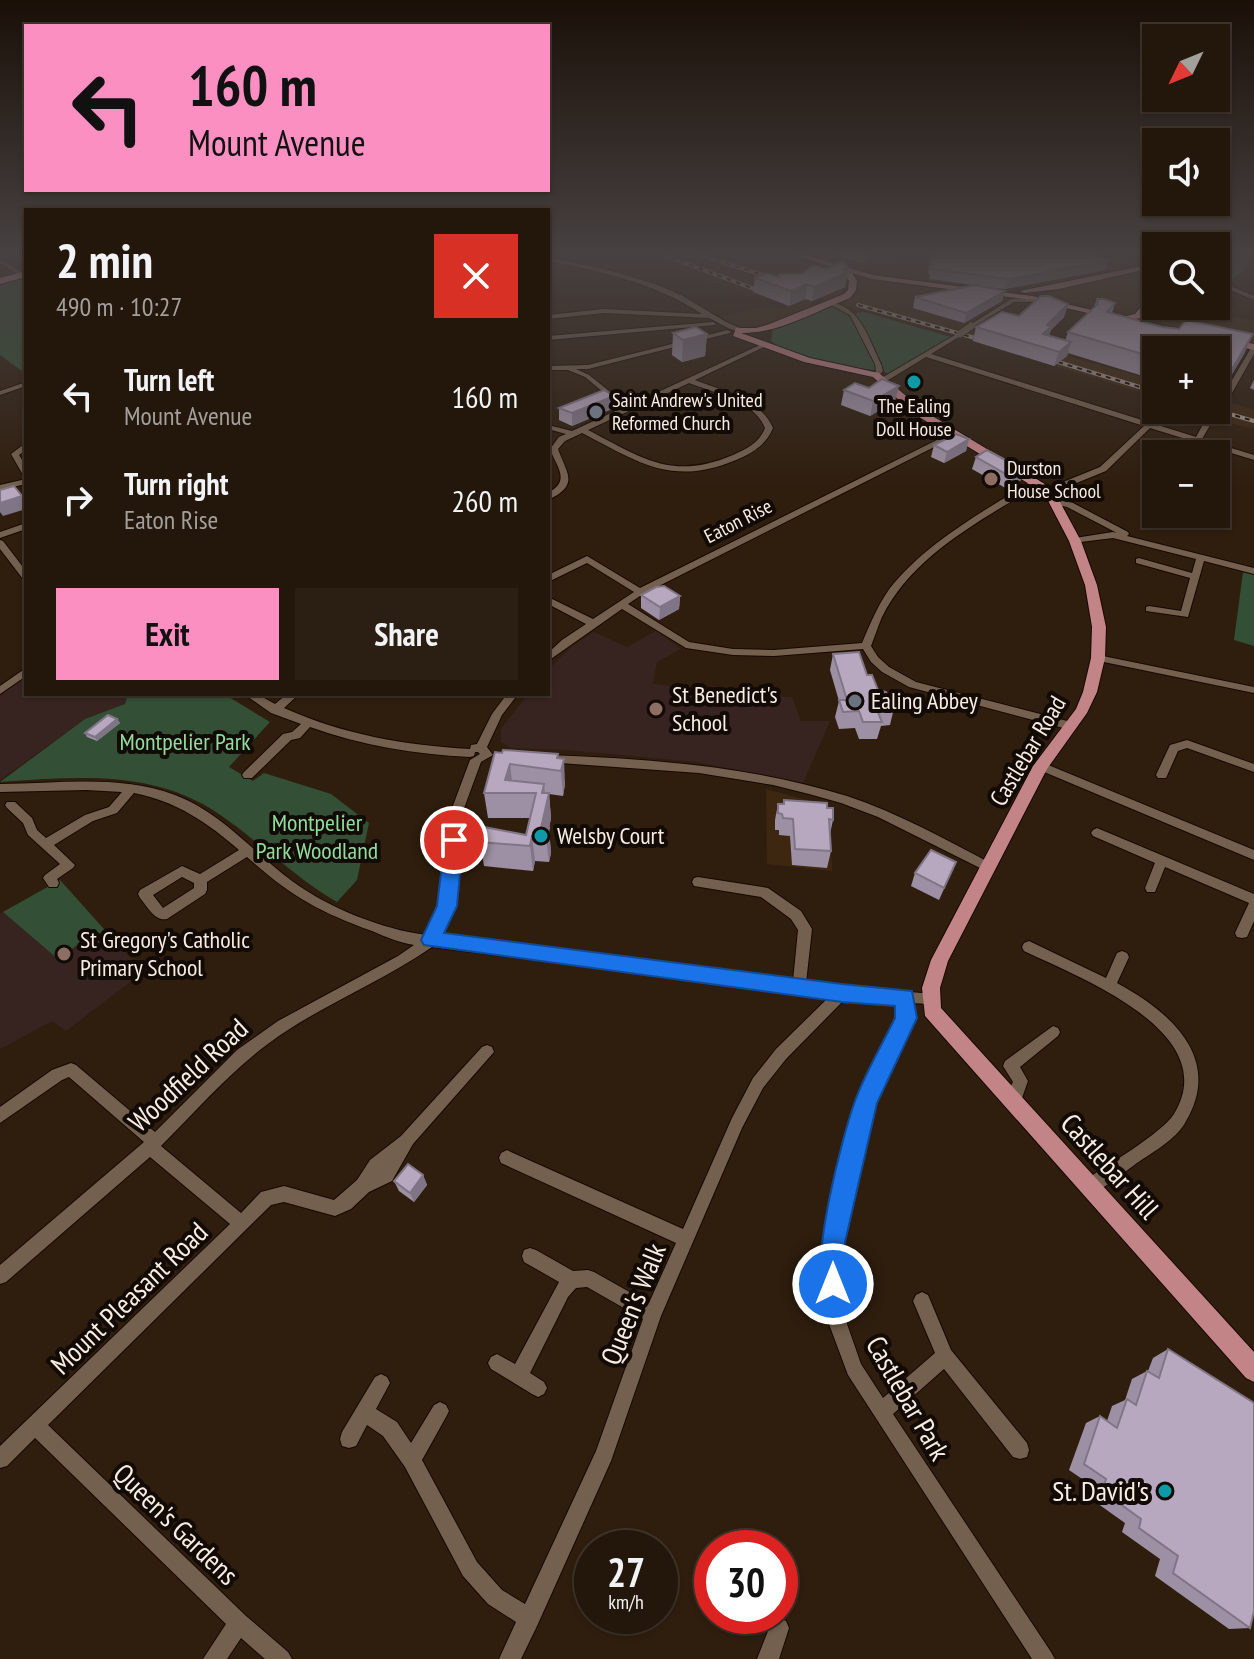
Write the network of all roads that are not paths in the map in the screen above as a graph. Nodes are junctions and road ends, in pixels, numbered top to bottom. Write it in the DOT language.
graph roads {
  1 [pos="594,331"];
  2 [pos="779,331"];
  3 [pos="862,331"];
  4 [pos="964,331"];
  5 [pos="736,332"];
  6 [pos="552,337"];
  7 [pos="762,341"];
  8 [pos="1230,343"];
  9 [pos="1254,348"];
  10 [pos="926,355"];
  11 [pos="550,368"];
  12 [pos="580,368"];
  13 [pos="567,369"];
  14 [pos="587,376"];
  15 [pos="879,378"];
  16 [pos="689,380"];
  17 [pos="24,385"];
  18 [pos="1230,390"];
  19 [pos="0,393"];
  20 [pos="627,409"];
  21 [pos="1207,424"];
  22 [pos="1149,425"];
  23 [pos="550,428"];
  24 [pos="583,430"];
  25 [pos="573,434"];
  26 [pos="956,434"];
  27 [pos="1198,440"];
  28 [pos="24,448"];
  29 [pos="1230,450"];
  30 [pos="1254,458"];
  31 [pos="24,469"];
  32 [pos="24,482"];
  33 [pos="1036,482"];
  34 [pos="0,488"];
  35 [pos="1049,491"];
  36 [pos="550,496"];
  37 [pos="1057,502"];
  38 [pos="24,527"];
  39 [pos="1114,533"];
  40 [pos="0,535"];
  41 [pos="1075,541"];
  42 [pos="0,543"];
  43 [pos="1201,557"];
  44 [pos="1139,561"];
  45 [pos="1253,569"];
  46 [pos="24,574"];
  47 [pos="1196,577"];
  48 [pos="550,578"];
  49 [pos="640,592"];
  50 [pos="550,601"];
  51 [pos="621,604"];
  52 [pos="1149,609"];
  53 [pos="592,623"];
  54 [pos="866,646"];
  55 [pos="550,656"];
  56 [pos="1098,658"];
  57 [pos="24,673"];
  58 [pos="1254,690"];
  59 [pos="0,691"];
  60 [pos="252,696"];
  61 [pos="292,696"];
  62 [pos="511,696"];
  63 [pos="275,710"];
  64 [pos="306,725"];
  65 [pos="1071,726"];
  66 [pos="478,754"];
  67 [pos="501,757"];
  68 [pos="530,758"];
  69 [pos="1041,766"];
  70 [pos="1254,768"];
  71 [pos="248,775"];
  72 [pos="1162,775"];
  73 [pos="0,788"];
  74 [pos="132,788"];
  75 [pos="11,805"];
  76 [pos="1097,833"];
  77 [pos="46,844"];
  78 [pos="1250,848"];
  79 [pos="249,850"];
  80 [pos="1162,860"];
  81 [pos="988,867"];
  82 [pos="200,880"];
  83 [pos="698,882"];
  84 [pos="53,883"];
  85 [pos="1151,888"];
  86 [pos="1254,903"];
  87 [pos="1242,933"];
  88 [pos="431,940"];
  89 [pos="1029,947"];
  90 [pos="1122,957"];
  91 [pos="1108,987"];
  92 [pos="799,988"];
  93 [pos="842,993"];
  94 [pos="905,997"];
  95 [pos="928,998"];
  96 [pos="1053,1032"];
  97 [pos="487,1052"];
  98 [pos="1015,1093"];
  99 [pos="0,1116"];
  100 [pos="153,1144"];
  101 [pos="507,1158"];
  102 [pos="1091,1186"];
  103 [pos="242,1224"];
  104 [pos="687,1239"];
  105 [pos="530,1256"];
  106 [pos="0,1276"];
  107 [pos="572,1280"];
  108 [pos="922,1301"];
  109 [pos="653,1315"];
  110 [pos="945,1356"];
  111 [pos="497,1363"];
  112 [pos="1254,1370"];
  113 [pos="519,1376"];
  114 [pos="381,1383"];
  115 [pos="538,1388"];
  116 [pos="440,1411"];
  117 [pos="364,1412"];
  118 [pos="881,1412"];
  119 [pos="35,1426"];
  120 [pos="349,1439"];
  121 [pos="1020,1450"];
  122 [pos="0,1459"];
  123 [pos="412,1460"];
  124 [pos="530,1619"];
  125 [pos="239,1623"];
  126 [pos="777,1634"];
  127 [pos="214,1659"];
  128 [pos="281,1659"];
  129 [pos="510,1659"];
  130 [pos="768,1659"];
  131 [pos="1044,1659"];
  1 -- 6 [label="street"];
  2 -- 7 [label="main road"];
  3 -- 15 [label="street"];
  4 -- 10 [label="street, bridge"];
  5 -- 7 [label="main road"];
  5 -- 7 [label="main road"];
  5 -- 12 [label="street"];
  7 -- 15 [label="main road"];
  7 -- 16 [label="street"];
  8 -- 9 [label="main road"];
  9 -- 18 [label="street, bridge"];
  10 -- 15 [label="street"];
  10 -- 22 [label="street"];
  11 -- 13 [label="street"];
  12 -- 13 [label="street"];
  12 -- 14 [label="street"];
  13 -- 14 [label="street"];
  14 -- 20 [label="street"];
  15 -- 26 [label="main road, Castlebar Road"];
  16 -- 20 [label="street"];
  16 -- 24 [label="street"];
  17 -- 19 [label="street"];
  20 -- 24 [label="street"];
  21 -- 27 [label="street"];
  22 -- 27 [label="street"];
  22 -- 35 [label="street"];
  23 -- 25 [label="street"];
  24 -- 25 [label="street"];
  25 -- 36 [label="street"];
  26 -- 33 [label="main road, Castlebar Road"];
  26 -- 49 [label="street, Eaton Rise"];
  28 -- 31 [label="street"];
  29 -- 30 [label="street"];
  32 -- 34 [label="street"];
  33 -- 35 [label="main road, Castlebar Road"];
  33 -- 54 [label="street"];
  35 -- 37 [label="main road, Castlebar Road"];
  37 -- 39 [label="street"];
  37 -- 41 [label="main road, Castlebar Road"];
  38 -- 40 [label="street"];
  39 -- 41 [label="street"];
  39 -- 43 [label="street"];
  41 -- 56 [label="main road, Castlebar Road"];
  42 -- 46 [label="street"];
  43 -- 45 [label="street"];
  43 -- 47 [label="street"];
  44 -- 47 [label="street"];
  47 -- 52 [label="street"];
  48 -- 49 [label="street"];
  49 -- 51 [label="street, Eaton Rise"];
  50 -- 53 [label="street"];
  51 -- 53 [label="street, Eaton Rise"];
  51 -- 54 [label="street"];
  53 -- 55 [label="street, Eaton Rise"];
  54 -- 65 [label="street"];
  56 -- 58 [label="street"];
  56 -- 65 [label="main road, Castlebar Road"];
  57 -- 59 [label="street"];
  60 -- 63 [label="street"];
  61 -- 63 [label="street"];
  62 -- 66 [label="street"];
  63 -- 64 [label="street"];
  64 -- 66 [label="street"];
  64 -- 71 [label="street"];
  65 -- 69 [label="main road, Castlebar Road"];
  66 -- 67 [label="street"];
  66 -- 88 [label="street"];
  68 -- 81 [label="street"];
  69 -- 78 [label="street"];
  69 -- 81 [label="main road, Castlebar Road"];
  70 -- 72 [label="street"];
  73 -- 74 [label="street"];
  74 -- 77 [label="street"];
  74 -- 79 [label="street"];
  75 -- 77 [label="street"];
  76 -- 80 [label="street"];
  77 -- 84 [label="street"];
  79 -- 82 [label="street"];
  79 -- 88 [label="street"];
  80 -- 85 [label="street"];
  80 -- 86 [label="street"];
  81 -- 95 [label="main road, Castlebar Road"];
  83 -- 92 [label="street"];
  86 -- 87 [label="street"];
  88 -- 92 [label="street"];
  88 -- 100 [label="street, Woodfield Road"];
  89 -- 91 [label="street"];
  90 -- 91 [label="street"];
  91 -- 102 [label="street"];
  92 -- 93 [label="street"];
  93 -- 94 [label="street"];
  93 -- 104 [label="street, Queen's Walk"];
  94 -- 95 [label="street"];
  94 -- 118 [label="street, Castlebar Park"];
  95 -- 98 [label="main road, Castlebar Hill"];
  96 -- 98 [label="street"];
  97 -- 103 [label="street"];
  98 -- 102 [label="main road, Castlebar Hill"];
  99 -- 100 [label="street, Mount Pleasant Road"];
  100 -- 103 [label="street, Mount Pleasant Road"];
  100 -- 106 [label="street, Woodfield Road"];
  101 -- 104 [label="street"];
  102 -- 112 [label="main road, Castlebar Hill"];
  103 -- 119 [label="street, Mount Pleasant Road"];
  104 -- 109 [label="street, Queen's Walk"];
  105 -- 107 [label="street"];
  107 -- 109 [label="street"];
  107 -- 113 [label="street"];
  108 -- 110 [label="street"];
  109 -- 124 [label="street, Queen's Walk"];
  110 -- 118 [label="street"];
  110 -- 121 [label="street"];
  111 -- 113 [label="street"];
  113 -- 115 [label="street"];
  114 -- 117 [label="street"];
  116 -- 123 [label="street"];
  117 -- 120 [label="street"];
  117 -- 123 [label="street"];
  118 -- 131 [label="street, Castlebar Park"];
  119 -- 122 [label="street, Mount Pleasant Road"];
  119 -- 125 [label="street, Queen's Gardens"];
  123 -- 124 [label="street"];
  124 -- 129 [label="street, Queen's Walk"];
  125 -- 127 [label="street"];
  125 -- 128 [label="street, Queen's Gardens"];
  126 -- 130 [label="street"];
}
